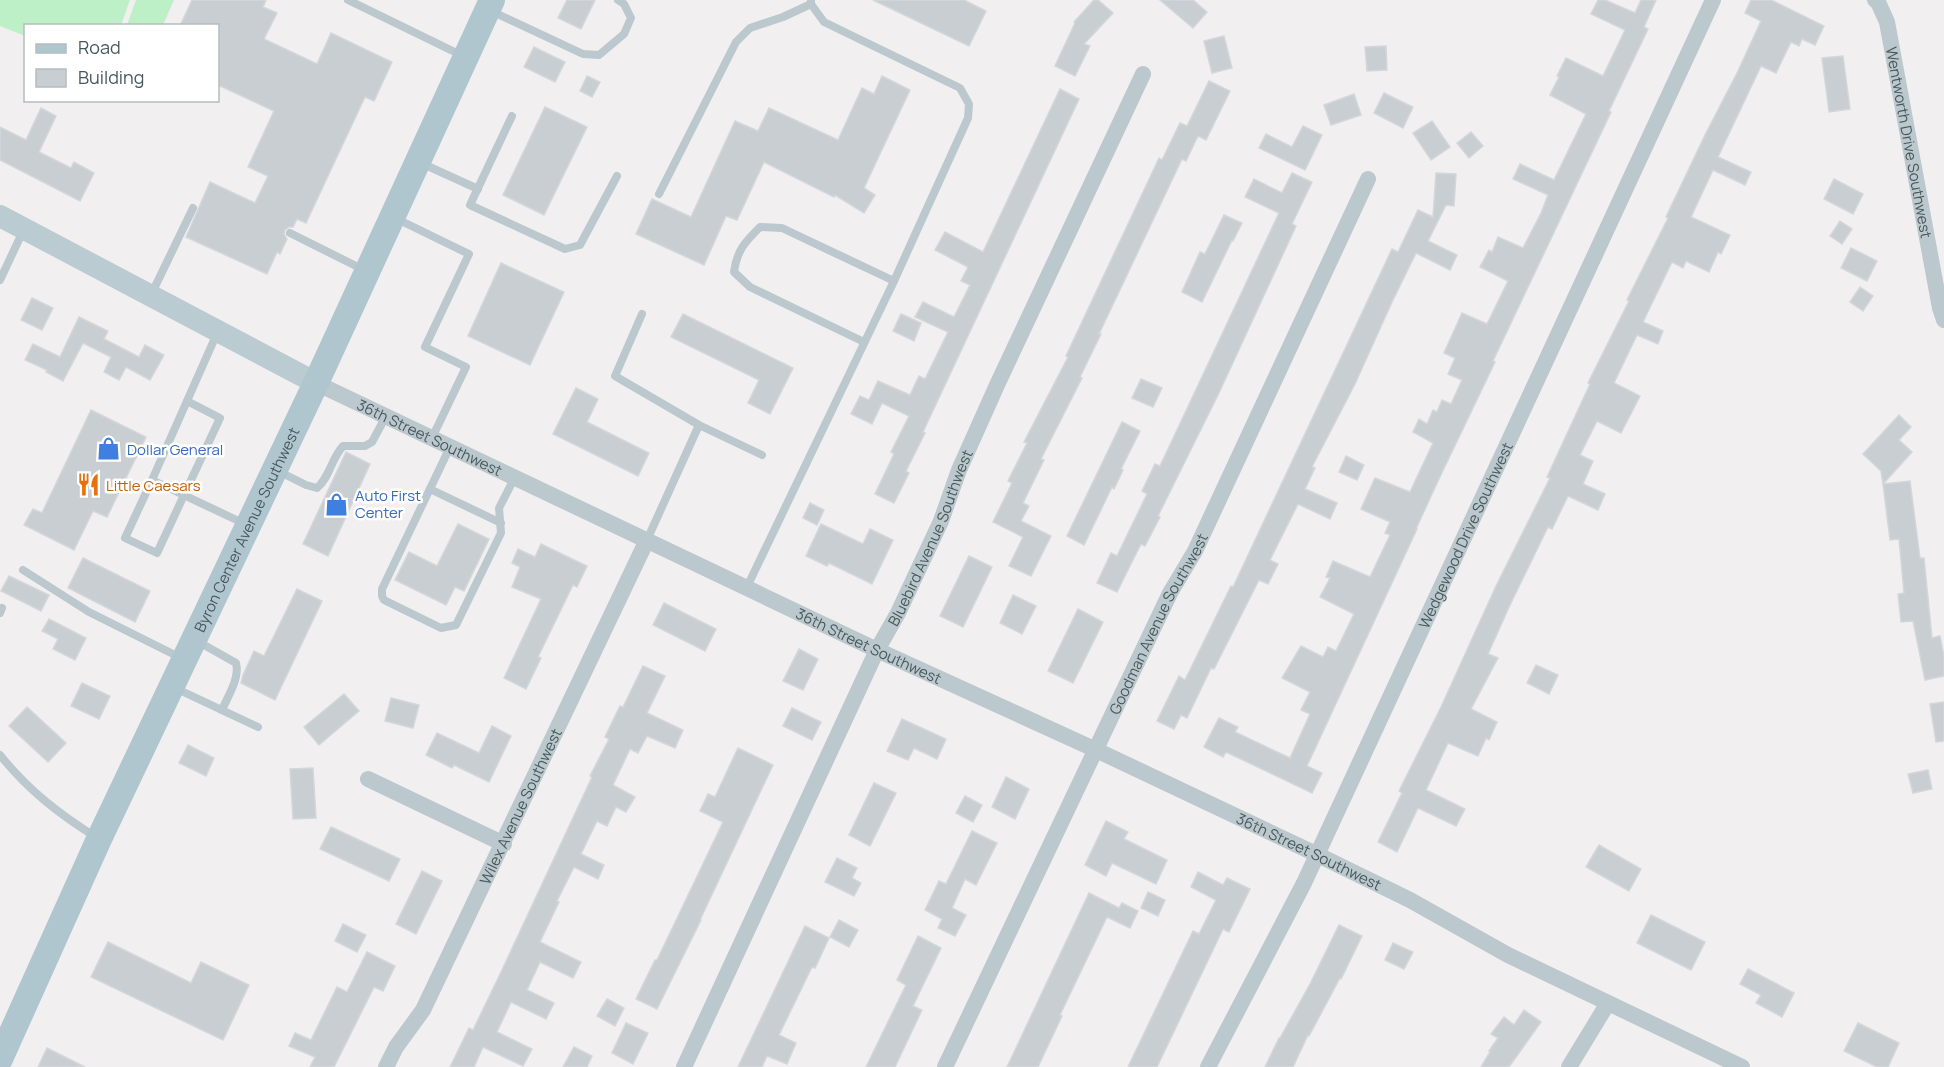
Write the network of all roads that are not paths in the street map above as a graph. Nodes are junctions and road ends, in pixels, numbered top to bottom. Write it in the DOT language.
graph roads {
  1 [pos="348,0"];
  2 [pos="618,0"];
  3 [pos="1713,0"];
  4 [pos="1876,1"];
  5 [pos="811,2"];
  6 [pos="490,5"];
  7 [pos="466,57"];
  8 [pos="1143,74"];
  9 [pos="512,116"];
  10 [pos="418,161"];
  11 [pos="618,176"];
  12 [pos="1368,179"];
  13 [pos="478,189"];
  14 [pos="659,194"];
  15 [pos="193,208"];
  16 [pos="0,216"];
  17 [pos="392,217"];
  18 [pos="24,229"];
  19 [pos="290,233"];
  20 [pos="367,271"];
  21 [pos="0,280"];
  22 [pos="894,281"];
  23 [pos="151,296"];
  24 [pos="642,314"];
  25 [pos="1944,316"];
  26 [pos="218,331"];
  27 [pos="864,342"];
  28 [pos="316,383"];
  29 [pos="187,401"];
  30 [pos="386,416"];
  31 [pos="699,425"];
  32 [pos="432,438"];
  33 [pos="450,447"];
  34 [pos="762,455"];
  35 [pos="274,470"];
  36 [pos="515,477"];
  37 [pos="152,480"];
  38 [pos="430,489"];
  39 [pos="183,495"];
  40 [pos="501,523"];
  41 [pos="248,526"];
  42 [pos="647,540"];
  43 [pos="23,570"];
  44 [pos="747,587"];
  45 [pos="189,650"];
  46 [pos="877,650"];
  47 [pos="172,687"];
  48 [pos="222,710"];
  49 [pos="258,727"];
  50 [pos="1094,749"];
  51 [pos="0,755"];
  52 [pos="368,778"];
  53 [pos="99,839"];
  54 [pos="504,844"];
  55 [pos="1316,854"];
  56 [pos="1608,1004"];
  57 [pos="6,1029"];
  58 [pos="0,1059"];
  59 [pos="386,1067"];
  60 [pos="684,1067"];
  61 [pos="945,1067"];
  62 [pos="1208,1067"];
  63 [pos="1569,1067"];
  64 [pos="1742,1067"];
  1 -- 7 [label="lane"];
  2 -- 6 [label="lane"];
  3 -- 55 [label="street, Wedgewood Drive Southwest"];
  4 -- 25 [label="street, Wentworth Drive Southwest"];
  5 -- 14 [label="lane"];
  5 -- 22 [label="lane"];
  6 -- 7 [label="main road, Byron Center Avenue Southwest"];
  7 -- 10 [label="main road, Byron Center Avenue Southwest"];
  8 -- 46 [label="street, Bluebird Avenue Southwest"];
  9 -- 13 [label="lane"];
  10 -- 13 [label="lane"];
  10 -- 17 [label="main road, Byron Center Avenue Southwest"];
  11 -- 13 [label="lane"];
  12 -- 50 [label="street, Goodman Avenue Southwest"];
  15 -- 23 [label="lane"];
  16 -- 18 [label="street, 36th Street Southwest"];
  17 -- 20 [label="main road, Byron Center Avenue Southwest"];
  17 -- 32 [label="lane"];
  18 -- 21 [label="lane"];
  18 -- 23 [label="street, 36th Street Southwest"];
  19 -- 20 [label="lane"];
  20 -- 28 [label="main road, Byron Center Avenue Southwest"];
  22 -- 27 [label="lane"];
  22 -- 27 [label="lane"];
  23 -- 26 [label="street, 36th Street Southwest"];
  24 -- 31 [label="lane"];
  26 -- 28 [label="street, 36th Street Southwest"];
  26 -- 29 [label="lane"];
  27 -- 44 [label="lane"];
  28 -- 30 [label="street, 36th Street Southwest"];
  28 -- 35 [label="main road, Byron Center Avenue Southwest"];
  29 -- 37 [label="lane"];
  29 -- 39 [label="lane"];
  30 -- 32 [label="street, 36th Street Southwest"];
  30 -- 35 [label="lane"];
  31 -- 34 [label="lane"];
  31 -- 42 [label="lane"];
  32 -- 33 [label="street, 36th Street Southwest"];
  33 -- 36 [label="street, 36th Street Southwest"];
  33 -- 38 [label="lane"];
  35 -- 41 [label="main road, Byron Center Avenue Southwest"];
  36 -- 40 [label="lane"];
  36 -- 42 [label="street, 36th Street Southwest"];
  37 -- 39 [label="lane"];
  37 -- 39 [label="lane"];
  38 -- 40 [label="lane"];
  38 -- 40 [label="lane"];
  39 -- 41 [label="lane"];
  41 -- 45 [label="main road, Byron Center Avenue Southwest"];
  42 -- 44 [label="street, 36th Street Southwest"];
  42 -- 54 [label="street, Wilex Avenue Southwest"];
  43 -- 45 [label="lane"];
  44 -- 46 [label="street, 36th Street Southwest"];
  45 -- 47 [label="main road, Byron Center Avenue Southwest"];
  45 -- 48 [label="lane"];
  46 -- 50 [label="street, 36th Street Southwest"];
  46 -- 60 [label="street, Bluebird Avenue Southwest"];
  47 -- 48 [label="lane"];
  47 -- 53 [label="main road, Byron Center Avenue Southwest"];
  48 -- 49 [label="lane"];
  50 -- 55 [label="street, 36th Street Southwest"];
  50 -- 61 [label="street, Goodman Avenue Southwest"];
  51 -- 53 [label="lane"];
  52 -- 54 [label="street"];
  53 -- 57 [label="main road, Byron Center Avenue Southwest"];
  54 -- 59 [label="street, Wilex Avenue Southwest"];
  55 -- 56 [label="street, 36th Street Southwest"];
  55 -- 62 [label="street, Wedgewood Drive Southwest"];
  56 -- 63 [label="street"];
  56 -- 64 [label="street, 36th Street Southwest"];
  57 -- 58 [label="main road, Byron Center Avenue Southwest"];
}
